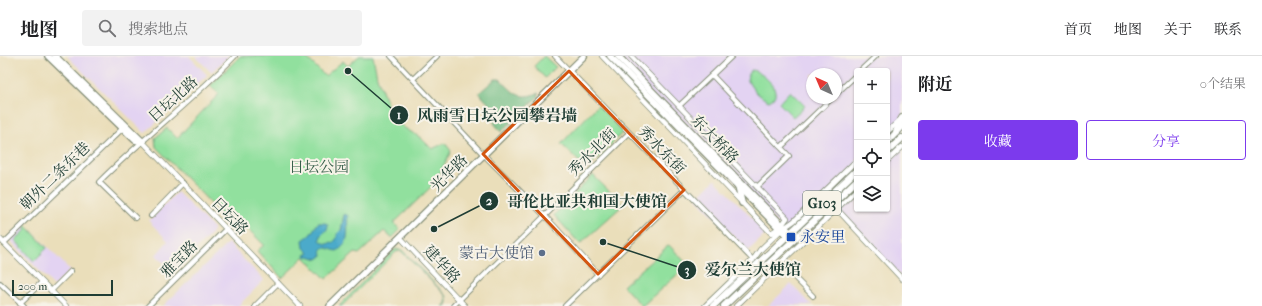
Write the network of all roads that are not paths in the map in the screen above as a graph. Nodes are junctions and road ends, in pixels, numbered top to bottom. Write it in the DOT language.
graph roads {
  1 [pos="48,56"];
  2 [pos="55,56"];
  3 [pos="235,56"];
  4 [pos="391,56"];
  5 [pos="437,56"];
  6 [pos="555,56"];
  7 [pos="584,56"];
  8 [pos="602,56"];
  9 [pos="610,56"];
  10 [pos="618,56"];
  11 [pos="631,56"];
  12 [pos="732,56"];
  13 [pos="876,56"];
  14 [pos="863,68"];
  15 [pos="569,71"];
  16 [pos="712,75"];
  17 [pos="854,77"];
  18 [pos="413,80"];
  19 [pos="842,88"];
  20 [pos="826,104"];
  21 [pos="679,106"];
  22 [pos="902,118"];
  23 [pos="124,128"];
  24 [pos="902,128"];
  25 [pos="890,129"];
  26 [pos="629,133"];
  27 [pos="895,134"];
  28 [pos="902,138"];
  29 [pos="889,140"];
  30 [pos="143,142"];
  31 [pos="781,147"];
  32 [pos="902,147"];
  33 [pos="890,149"];
  34 [pos="484,154"];
  35 [pos="890,158"];
  36 [pos="854,163"];
  37 [pos="854,173"];
  38 [pos="183,183"];
  39 [pos="854,183"];
  40 [pos="738,186"];
  41 [pos="757,187"];
  42 [pos="684,190"];
  43 [pos="854,192"];
  44 [pos="742,203"];
  45 [pos="832,204"];
  46 [pos="837,209"];
  47 [pos="151,216"];
  48 [pos="545,216"];
  49 [pos="136,218"];
  50 [pos="782,228"];
  51 [pos="226,229"];
  52 [pos="790,234"];
  53 [pos="401,238"];
  54 [pos="794,239"];
  55 [pos="2,241"];
  56 [pos="753,260"];
  57 [pos="780,263"];
  58 [pos="71,271"];
  59 [pos="598,274"];
  60 [pos="902,279"];
  61 [pos="42,282"];
  62 [pos="278,283"];
  63 [pos="0,284"];
  64 [pos="51,291"];
  65 [pos="813,296"];
  66 [pos="459,300"];
  67 [pos="22,304"];
  68 [pos="66,306"];
  69 [pos="148,306"];
  70 [pos="255,306"];
  71 [pos="300,306"];
  72 [pos="330,306"];
  73 [pos="453,306"];
  74 [pos="465,306"];
  75 [pos="565,306"];
  76 [pos="705,306"];
  77 [pos="713,306"];
  78 [pos="724,306"];
  79 [pos="736,306"];
  1 -- 23 [label="main road"];
  2 -- 30 [label="main road"];
  3 -- 30 [label="street, 日坛北路"];
  4 -- 18 [label="street"];
  5 -- 18 [label="street"];
  6 -- 15 [label="street, 秀水东街"];
  7 -- 15 [label="main road, 光华路"];
  8 -- 44 [label="street"];
  9 -- 40 [label="main road, 东大桥路"];
  10 -- 50 [label="main road, 东大桥路"];
  11 -- 21 [label="street"];
  12 -- 16 [label="street"];
  13 -- 14 [label="street"];
  15 -- 26 [label="street, 秀水东街"];
  15 -- 34 [label="main road, 光华路"];
  16 -- 21 [label="street"];
  16 -- 31 [label="street"];
  17 -- 19 [label="street"];
  18 -- 34 [label="street"];
  20 -- 31 [label="street"];
  21 -- 41 [label="street"];
  22 -- 25 [label="street"];
  22 -- 27 [label="highway"];
  23 -- 30 [label="main road"];
  23 -- 55 [label="street, 朝外二条东巷"];
  24 -- 27 [label="highway"];
  26 -- 42 [label="street, 秀水东街"];
  26 -- 48 [label="street, 秀水北街"];
  27 -- 29 [label="highway"];
  28 -- 33 [label="highway"];
  30 -- 38 [label="street, 日坛路"];
  30 -- 49 [label="street, 日坛北路"];
  31 -- 41 [label="street"];
  32 -- 35 [label="street"];
  34 -- 48 [label="street"];
  34 -- 53 [label="main road, 光华路"];
  36 -- 50 [label="street"];
  37 -- 52 [label="highway, G103"];
  38 -- 47 [label="street"];
  38 -- 51 [label="street, 日坛路"];
  39 -- 45 [label="highway, G103"];
  40 -- 44 [label="main road"];
  40 -- 50 [label="main road, 东大桥路"];
  41 -- 50 [label="street"];
  42 -- 56 [label="street, 秀水东街"];
  42 -- 59 [label="street"];
  43 -- 46 [label="street"];
  44 -- 50 [label="street"];
  45 -- 46 [label="street"];
  45 -- 54 [label="highway, G103"];
  46 -- 57 [label="street"];
  46 -- 60 [label="street"];
  48 -- 59 [label="street"];
  48 -- 66 [label="street, 秀水北街"];
  50 -- 52 [label="main road, 东大桥路"];
  50 -- 56 [label="street"];
  51 -- 62 [label="street, 日坛路"];
  51 -- 69 [label="street, 雅宝路"];
  52 -- 54 [label="main road, 东大桥路"];
  52 -- 77 [label="highway, G103"];
  53 -- 66 [label="street, 建华路"];
  53 -- 72 [label="main road, 光华路"];
  54 -- 78 [label="highway, G103"];
  55 -- 61 [label="street"];
  56 -- 76 [label="street"];
  57 -- 65 [label="street"];
  57 -- 79 [label="street"];
  58 -- 64 [label="street"];
  59 -- 75 [label="street"];
  61 -- 64 [label="street"];
  61 -- 67 [label="street"];
  62 -- 70 [label="street"];
  62 -- 71 [label="street, 日坛路"];
  63 -- 67 [label="street"];
  64 -- 68 [label="street"];
  66 -- 73 [label="street, 秀水北街"];
  66 -- 74 [label="street, 建华路"];
}
